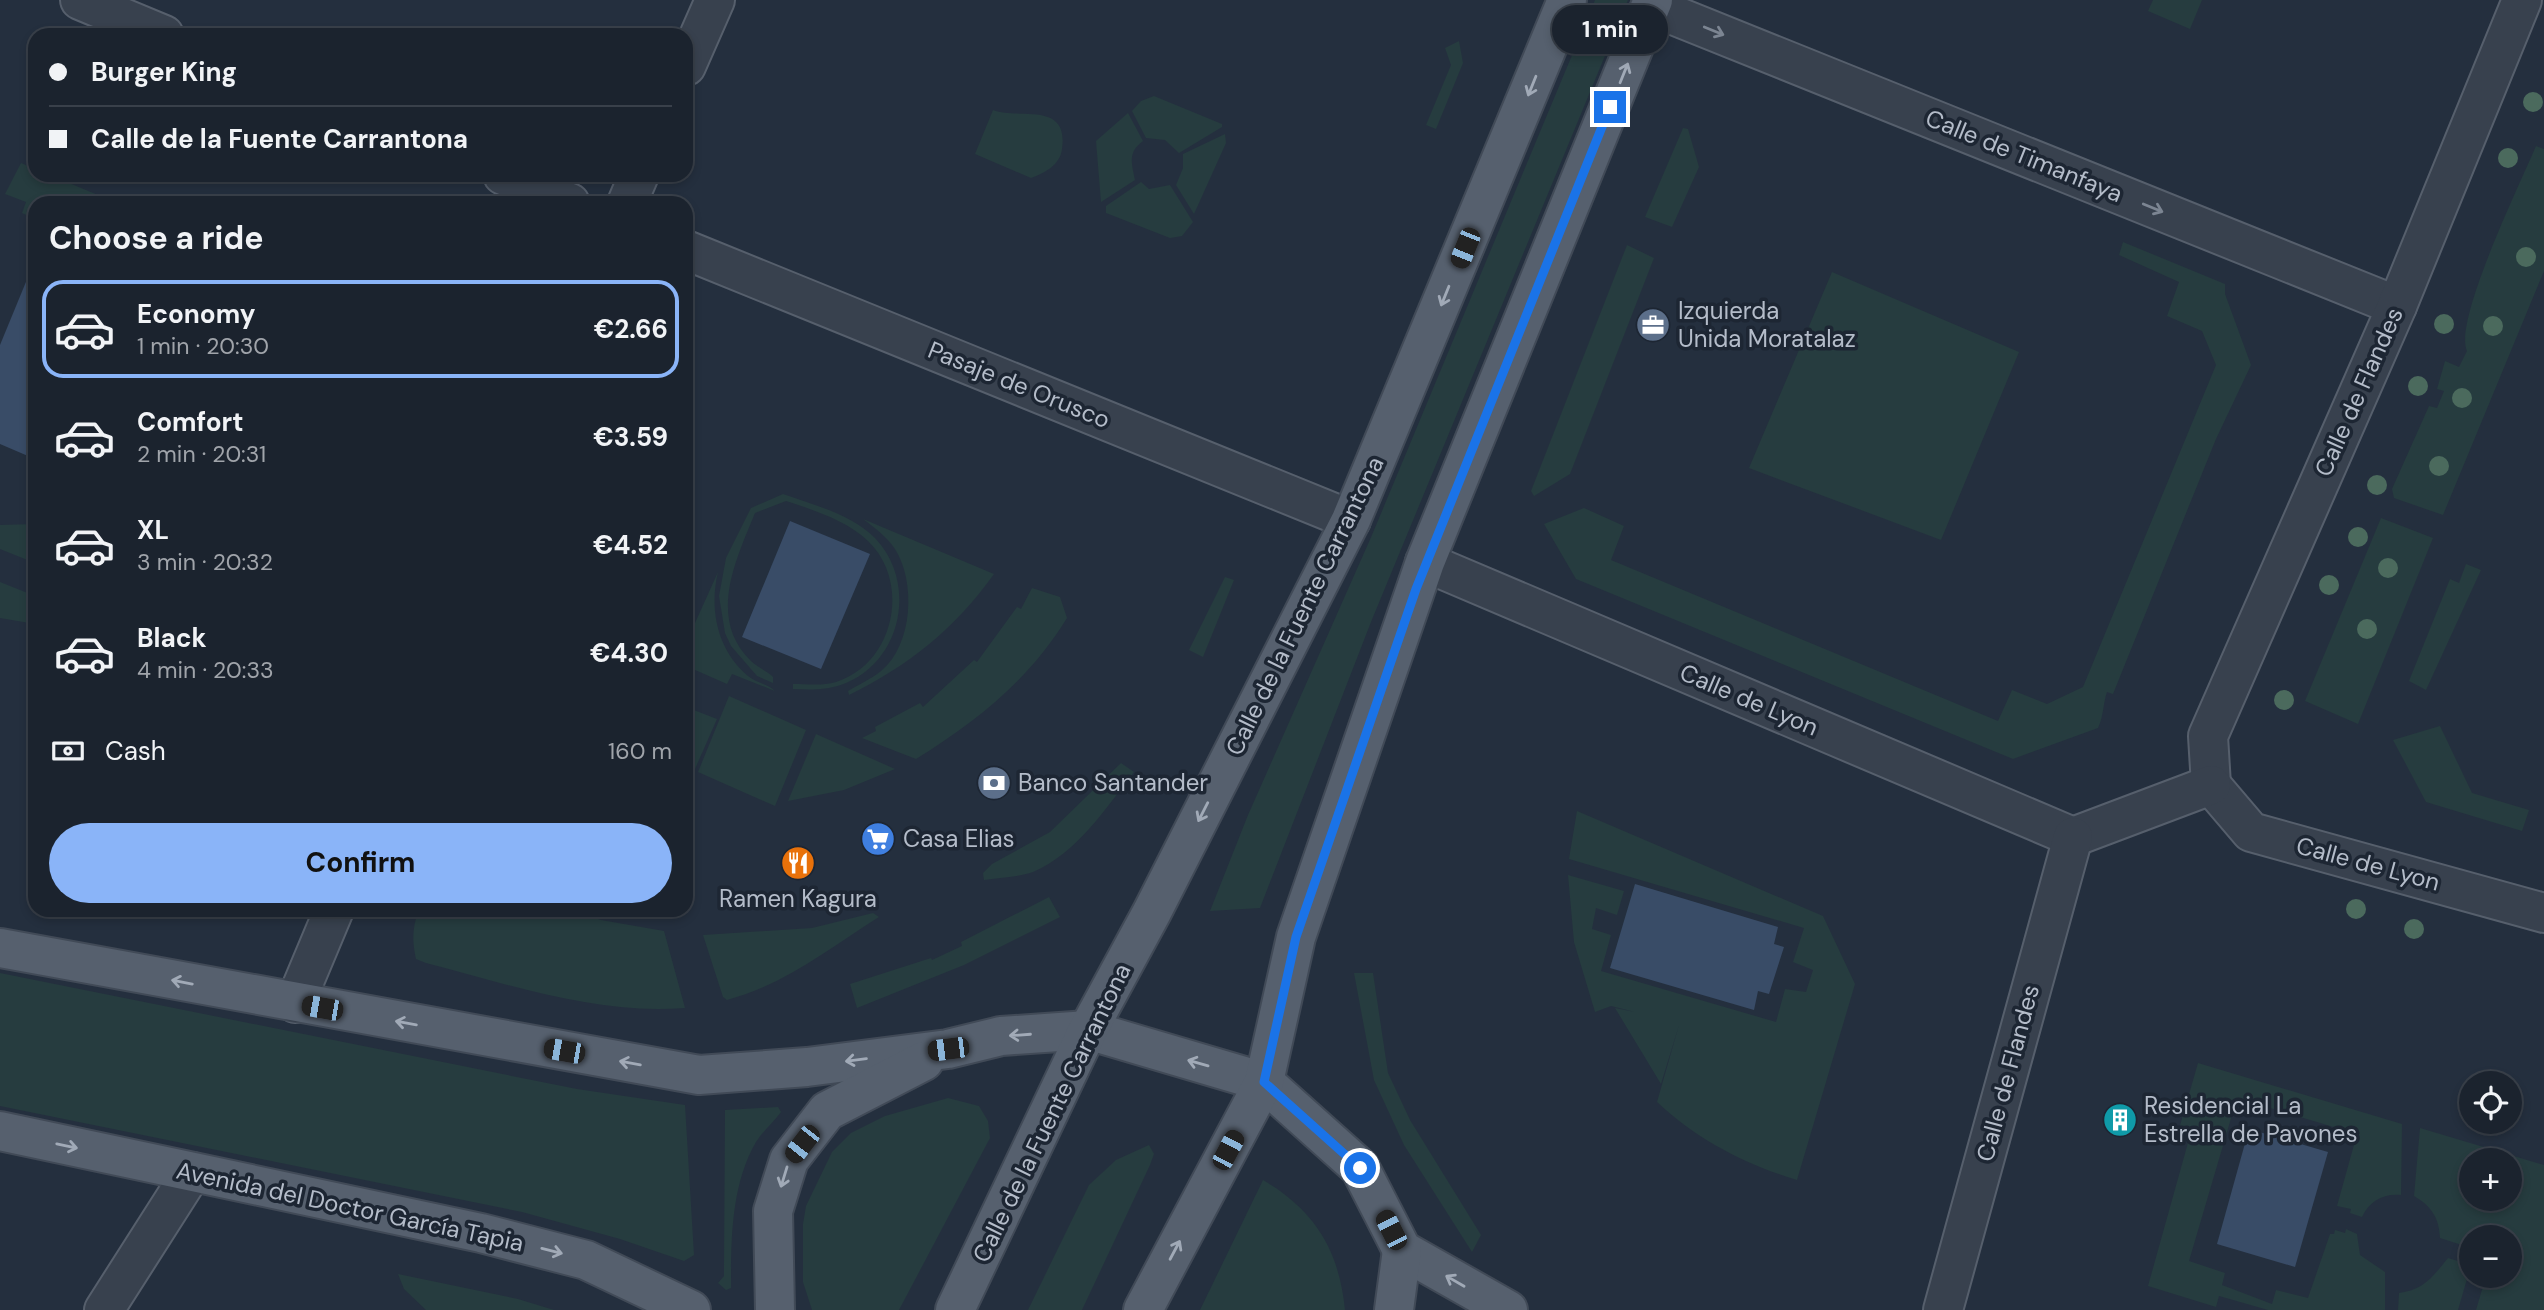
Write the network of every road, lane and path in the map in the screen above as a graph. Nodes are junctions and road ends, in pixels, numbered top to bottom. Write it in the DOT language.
graph roads {
  1 [pos="80,0"];
  2 [pos="715,0"];
  3 [pos="1567,0"];
  4 [pos="2522,0"];
  5 [pos="1652,3"];
  6 [pos="147,28"];
  7 [pos="693,50"];
  8 [pos="520,182"];
  9 [pos="553,196"];
  10 [pos="693,253"];
  11 [pos="2397,306"];
  12 [pos="1351,520"];
  13 [pos="1425,562"];
  14 [pos="2211,785"];
  15 [pos="2073,837"];
  16 [pos="2544,913"];
  17 [pos="331,917"];
  18 [pos="0,948"];
  19 [pos="295,1003"];
  20 [pos="1088,1030"];
  21 [pos="948,1049"];
  22 [pos="1264,1082"];
  23 [pos="0,1131"];
  24 [pos="192,1172"];
  25 [pos="1402,1250"];
  26 [pos="104,1310"];
  27 [pos="691,1310"];
  28 [pos="775,1310"];
  29 [pos="955,1310"];
  30 [pos="1143,1310"];
  31 [pos="1394,1310"];
  32 [pos="1508,1310"];
  33 [pos="1943,1310"];
  1 -- 6 [label="street"];
  2 -- 7 [label="street"];
  3 -- 12 [label="main road, Calle de la Fuente Carrantona, one-way"];
  4 -- 11 [label="street, Calle de Flandes"];
  5 -- 11 [label="street, Calle de Timanfaya, one-way"];
  13 -- 5 [label="main road, one-way"];
  8 -- 9 [label="street"];
  10 -- 12 [label="street, Pasaje de Orusco"];
  11 -- 14 [label="street, Calle de Flandes"];
  12 -- 20 [label="main road, Calle de la Fuente Carrantona, one-way"];
  13 -- 15 [label="street, Calle de Lyon"];
  13 -- 22 [label="main road"];
  14 -- 15 [label="street"];
  14 -- 16 [label="street, Calle de Lyon"];
  15 -- 33 [label="street, Calle de Flandes"];
  17 -- 19 [label="street"];
  19 -- 18 [label="main road, one-way"];
  21 -- 19 [label="main road, one-way"];
  20 -- 21 [label="main road, one-way"];
  22 -- 20 [label="main road, one-way"];
  20 -- 29 [label="main road, Calle de la Fuente Carrantona"];
  21 -- 28 [label="main road, one-way"];
  22 -- 25 [label="main road"];
  30 -- 22 [label="main road, one-way"];
  23 -- 24 [label="main road, Avenida del Doctor García Tapia, one-way"];
  24 -- 26 [label="street"];
  24 -- 27 [label="main road, Avenida del Doctor García Tapia, one-way"];
  25 -- 31 [label="main road"];
  32 -- 25 [label="main road, one-way"];
}
